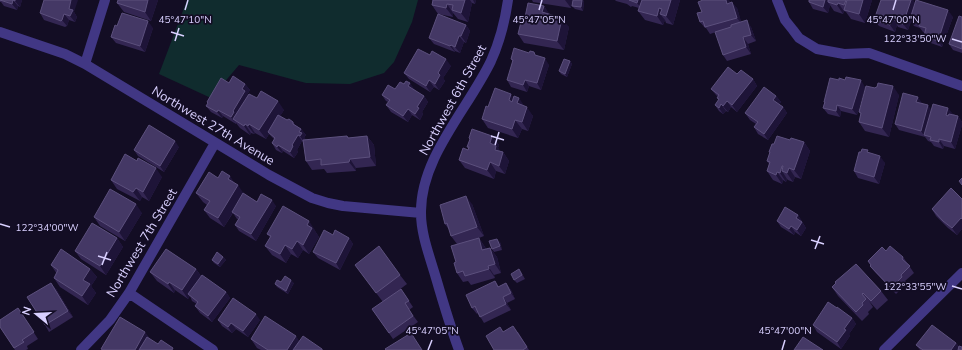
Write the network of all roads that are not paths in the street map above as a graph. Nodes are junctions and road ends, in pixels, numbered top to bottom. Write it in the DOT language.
graph roads {
  1 [pos="105,0"];
  2 [pos="508,0"];
  3 [pos="777,0"];
  4 [pos="0,32"];
  5 [pos="85,64"];
  6 [pos="962,86"];
  7 [pos="215,142"];
  8 [pos="421,213"];
  9 [pos="962,273"];
  10 [pos="129,293"];
  11 [pos="81,350"];
  12 [pos="213,350"];
  13 [pos="459,350"];
  14 [pos="884,350"];
  1 -- 5 [label="street"];
  2 -- 8 [label="street, Northwest 6th Street"];
  3 -- 6 [label="street"];
  4 -- 5 [label="street, Northwest 27th Avenue"];
  5 -- 7 [label="street, Northwest 27th Avenue"];
  7 -- 8 [label="street, Northwest 27th Avenue"];
  7 -- 10 [label="street, Northwest 7th Street"];
  8 -- 13 [label="street, Northwest 6th Street"];
  9 -- 14 [label="street"];
  10 -- 11 [label="street, Northwest 7th Street"];
  10 -- 12 [label="street"];
}
